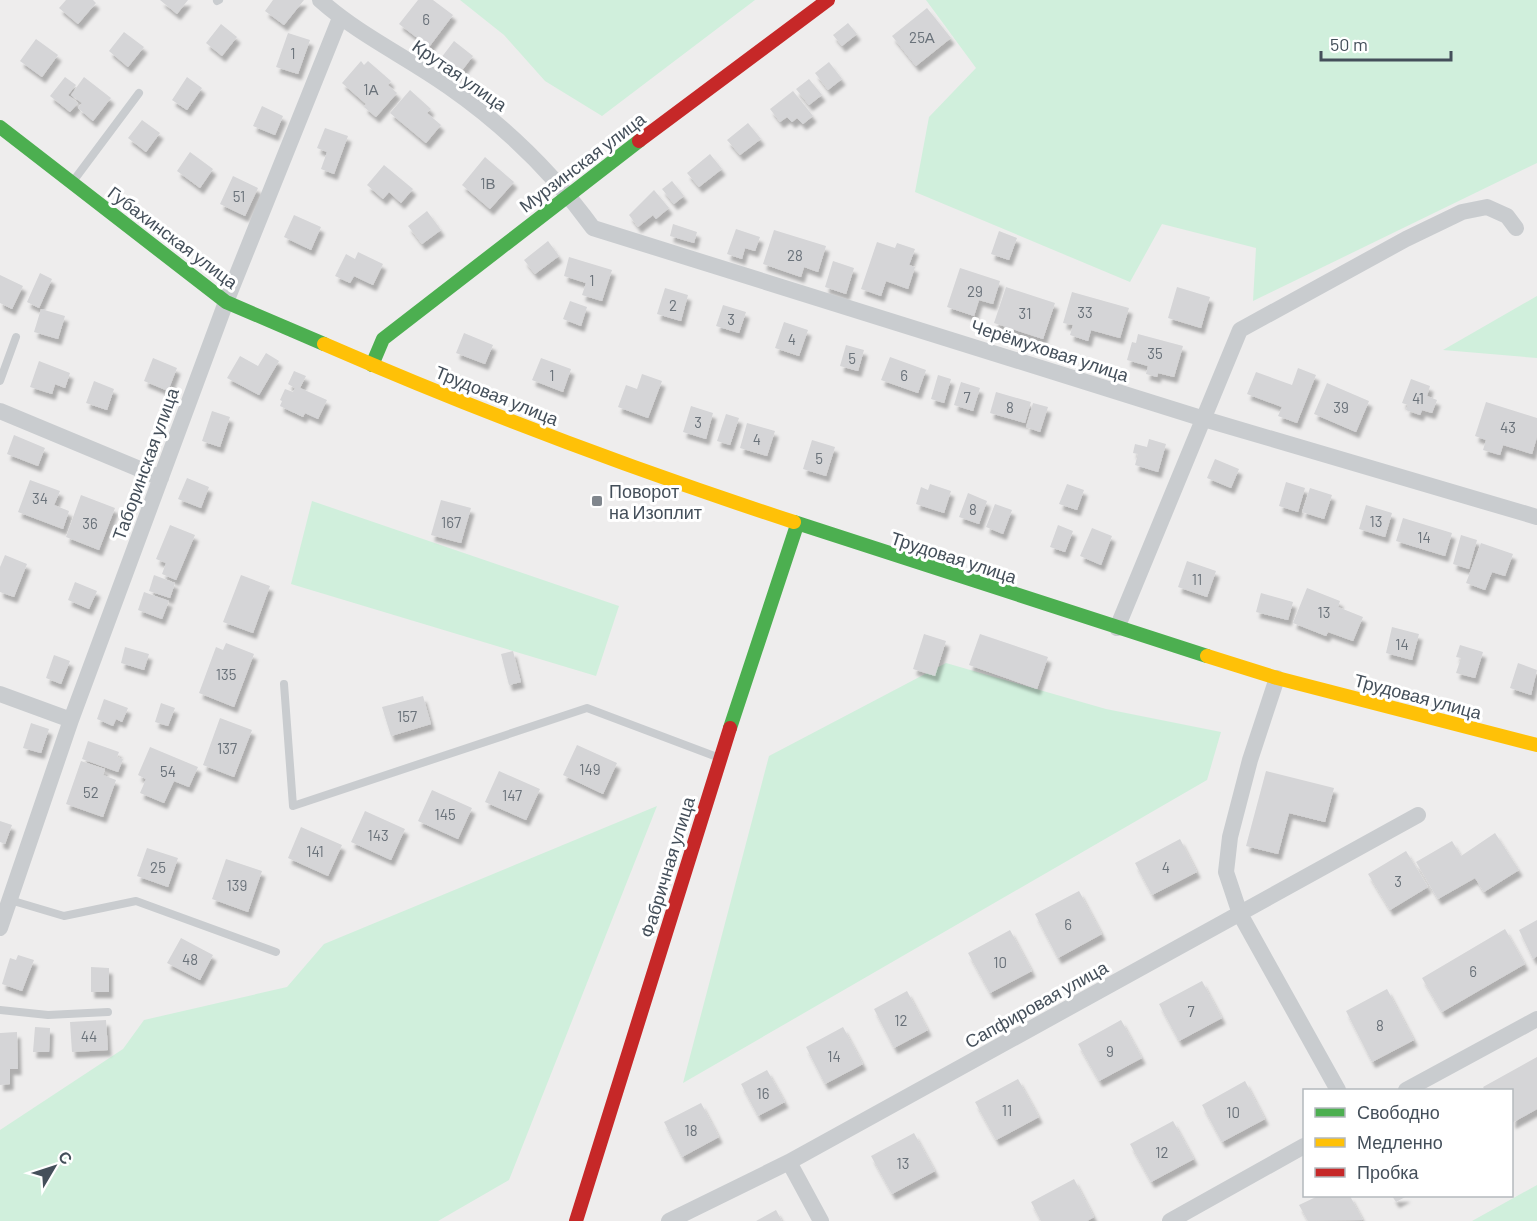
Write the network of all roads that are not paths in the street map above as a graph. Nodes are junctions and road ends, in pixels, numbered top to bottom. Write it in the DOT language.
graph roads {
  1 [pos="320,0"];
  2 [pos="828,0"];
  3 [pos="340,18"];
  4 [pos="139,93"];
  5 [pos="0,127"];
  6 [pos="72,183"];
  7 [pos="568,194"];
  8 [pos="1516,228"];
  9 [pos="226,302"];
  10 [pos="16,337"];
  11 [pos="372,365"];
  12 [pos="0,381"];
  13 [pos="0,411"];
  14 [pos="1204,419"];
  15 [pos="161,478"];
  16 [pos="1537,518"];
  17 [pos="797,525"];
  18 [pos="1117,628"];
  19 [pos="1277,678"];
  20 [pos="284,684"];
  21 [pos="0,694"];
  22 [pos="71,720"];
  23 [pos="1537,745"];
  24 [pos="720,758"];
  25 [pos="1418,814"];
  26 [pos="5,897"];
  27 [pos="1240,914"];
  28 [pos="0,928"];
  29 [pos="276,952"];
  30 [pos="0,1010"];
  31 [pos="108,1012"];
  32 [pos="1537,1019"];
  33 [pos="1337,1089"];
  34 [pos="1408,1089"];
  35 [pos="1303,1147"];
  36 [pos="789,1162"];
  37 [pos="576,1221"];
  38 [pos="669,1221"];
  39 [pos="821,1221"];
  40 [pos="1170,1221"];
  1 -- 3 [label="street, Крутая улица"];
  2 -- 7 [label="main road, Мурзинская улица"];
  3 -- 7 [label="street, Крутая улица"];
  3 -- 9 [label="street, Таборинская улица"];
  4 -- 6 [label="lane"];
  5 -- 6 [label="main road, Губахинская улица"];
  6 -- 9 [label="main road, Губахинская улица"];
  7 -- 11 [label="main road, Мурзинская улица"];
  7 -- 14 [label="street, Черёмуховая улица"];
  8 -- 14 [label="street"];
  9 -- 11 [label="main road, Губахинская улица"];
  9 -- 15 [label="street, Таборинская улица"];
  10 -- 12 [label="lane"];
  11 -- 17 [label="main road, Трудовая улица"];
  13 -- 15 [label="street"];
  14 -- 16 [label="street, Черёмуховая улица"];
  14 -- 18 [label="street"];
  15 -- 22 [label="street, Таборинская улица"];
  17 -- 18 [label="main road, Трудовая улица"];
  17 -- 24 [label="main road, Фабричная улица"];
  18 -- 19 [label="main road, Трудовая улица"];
  19 -- 23 [label="main road, Трудовая улица"];
  19 -- 27 [label="street"];
  20 -- 24 [label="lane"];
  21 -- 22 [label="street"];
  22 -- 26 [label="street, Таборинская улица"];
  24 -- 37 [label="main road, Фабричная улица"];
  25 -- 27 [label="street, Сапфировая улица"];
  26 -- 28 [label="street, Таборинская улица"];
  26 -- 29 [label="lane"];
  27 -- 33 [label="street"];
  27 -- 36 [label="street, Сапфировая улица"];
  30 -- 31 [label="lane"];
  32 -- 34 [label="street"];
  35 -- 40 [label="street"];
  36 -- 38 [label="street, Сапфировая улица"];
  36 -- 39 [label="street"];
}
